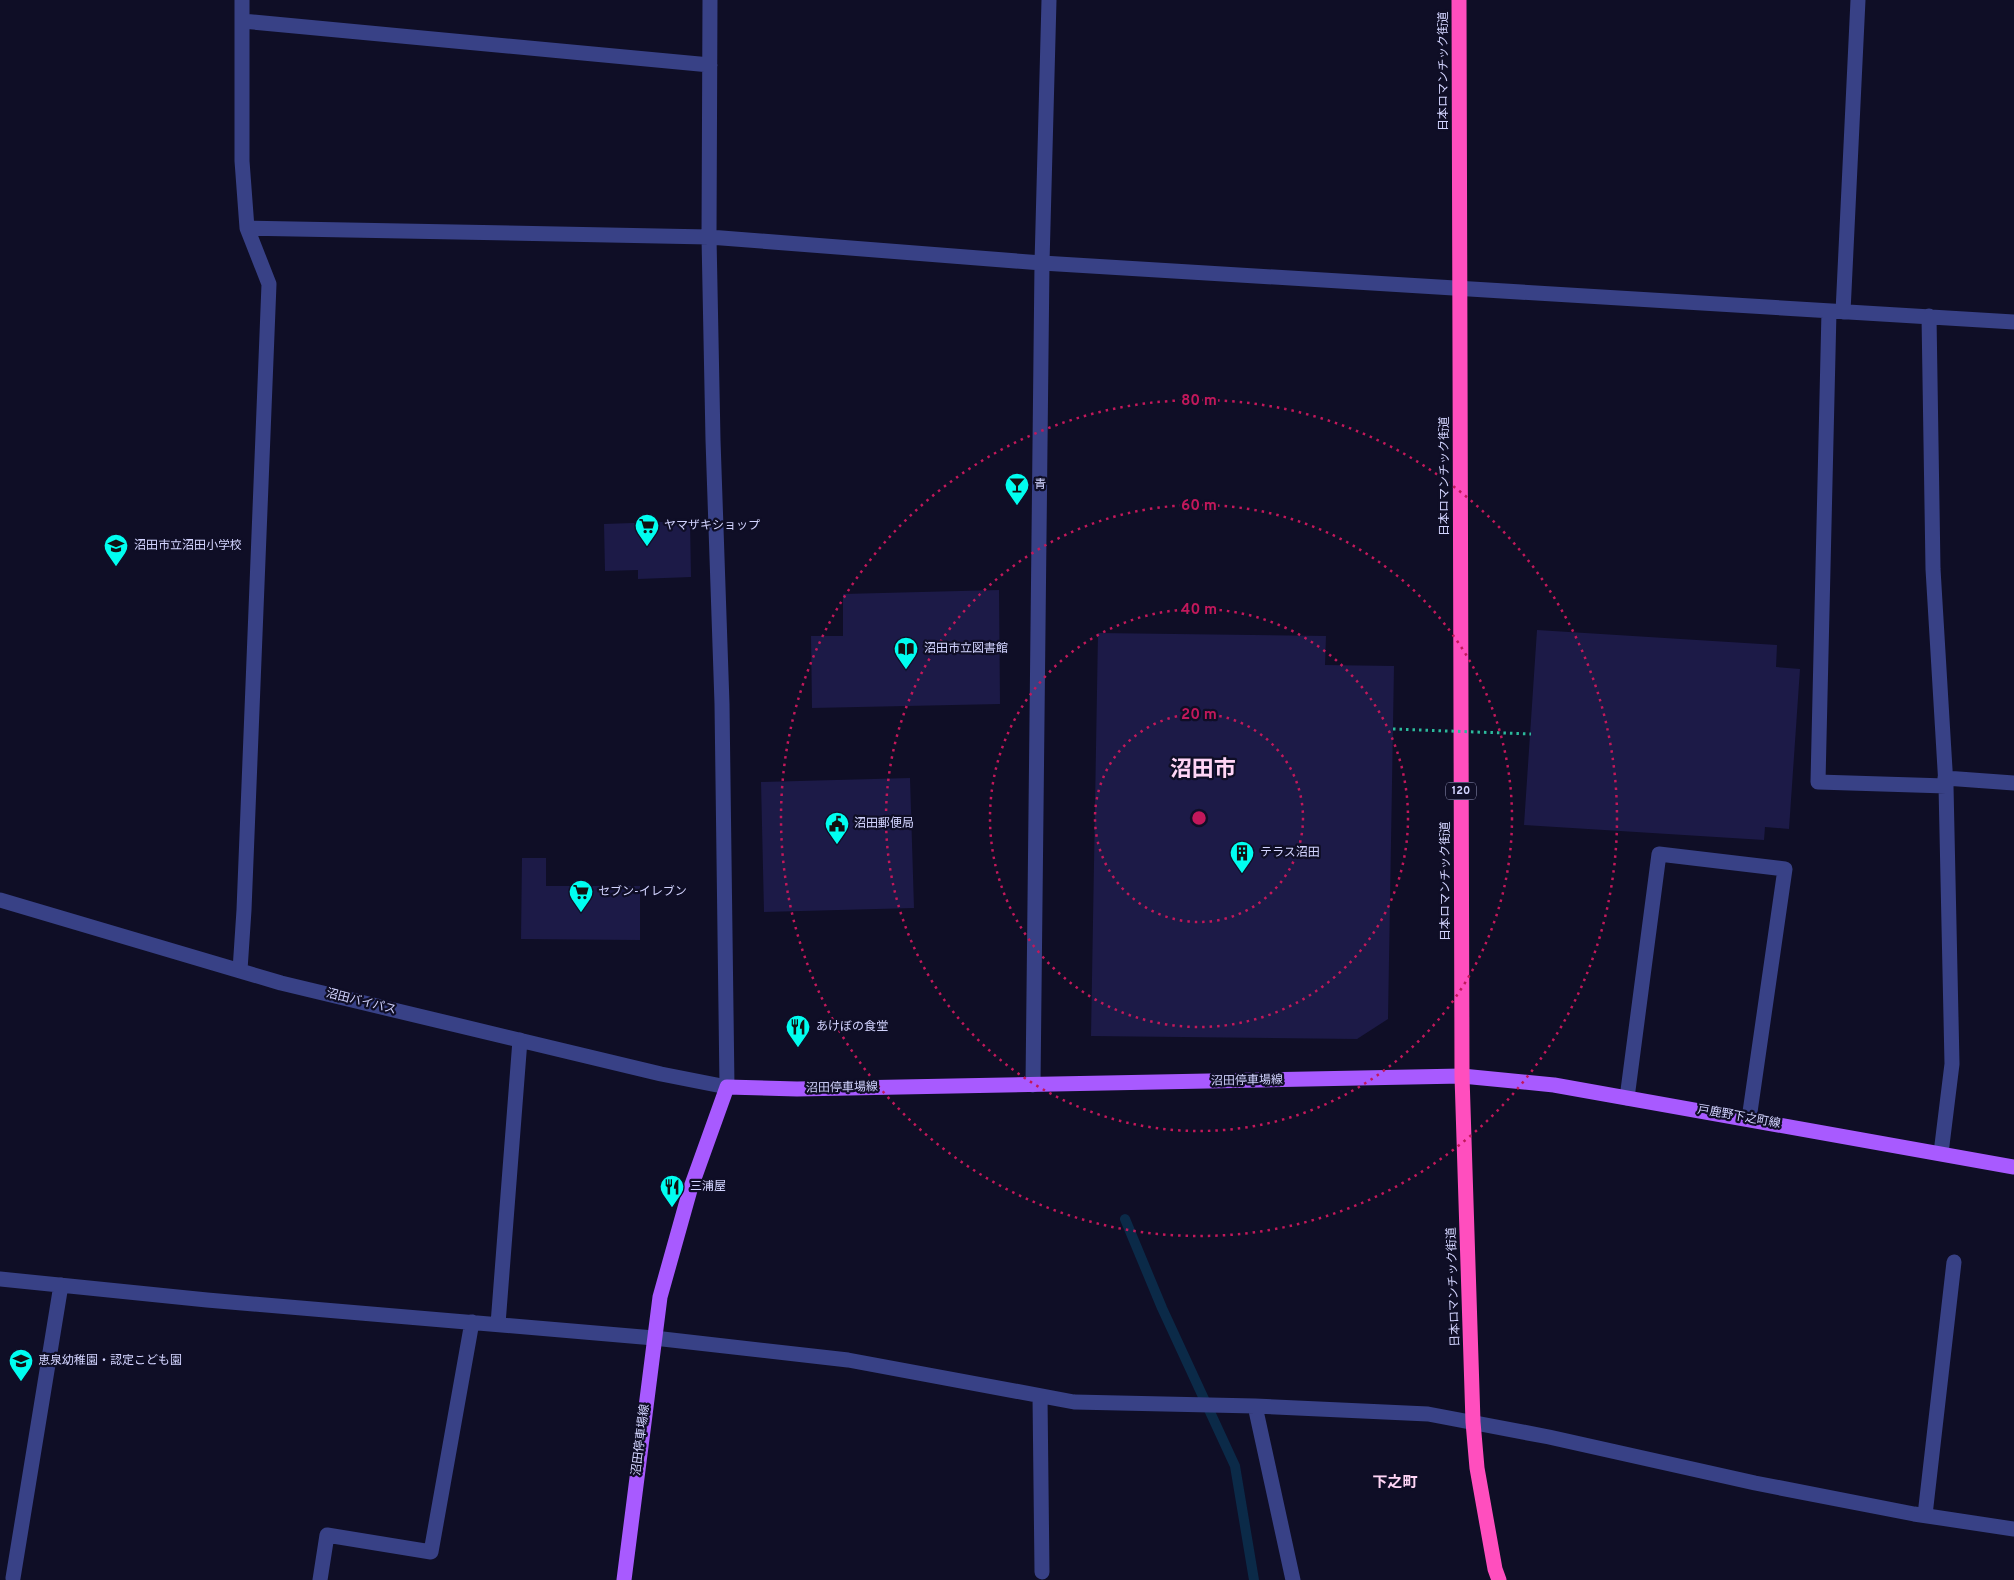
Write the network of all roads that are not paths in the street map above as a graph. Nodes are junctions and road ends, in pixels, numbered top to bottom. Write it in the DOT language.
graph roads {
  1 [pos="242,0"];
  2 [pos="710,0"];
  3 [pos="1048,0"];
  4 [pos="1459,0"];
  5 [pos="1858,0"];
  6 [pos="242,21"];
  7 [pos="710,65"];
  8 [pos="247,228"];
  9 [pos="710,237"];
  10 [pos="1042,263"];
  11 [pos="1459,288"];
  12 [pos="1836,311"];
  13 [pos="1929,316"];
  14 [pos="2014,322"];
  15 [pos="1945,782"];
  16 [pos="2014,783"];
  17 [pos="0,900"];
  18 [pos="240,970"];
  19 [pos="520,1040"];
  20 [pos="1462,1076"];
  21 [pos="1032,1085"];
  22 [pos="727,1087"];
  23 [pos="1627,1098"];
  24 [pos="1748,1119"];
  25 [pos="1942,1154"];
  26 [pos="2014,1167"];
  27 [pos="1954,1262"];
  28 [pos="0,1279"];
  29 [pos="61,1285"];
  30 [pos="472,1322"];
  31 [pos="498,1324"];
  32 [pos="654,1338"];
  33 [pos="1040,1396"];
  34 [pos="1255,1406"];
  35 [pos="1473,1422"];
  36 [pos="1925,1516"];
  37 [pos="2014,1529"];
  38 [pos="1042,1572"];
  39 [pos="13,1578"];
  40 [pos="320,1580"];
  41 [pos="624,1580"];
  42 [pos="1293,1580"];
  43 [pos="1499,1580"];
  1 -- 6 [label="street"];
  2 -- 7 [label="street"];
  3 -- 10 [label="street"];
  4 -- 11 [label="highway, 日本ロマンチック街道 / 120"];
  5 -- 12 [label="street"];
  6 -- 7 [label="street"];
  6 -- 8 [label="street"];
  7 -- 9 [label="street"];
  8 -- 9 [label="street"];
  8 -- 18 [label="street"];
  9 -- 10 [label="street"];
  9 -- 22 [label="street"];
  10 -- 11 [label="street"];
  10 -- 21 [label="street"];
  11 -- 12 [label="street"];
  11 -- 20 [label="highway, 日本ロマンチック街道 / 120"];
  12 -- 13 [label="street"];
  12 -- 15 [label="street"];
  13 -- 14 [label="street"];
  13 -- 15 [label="street"];
  15 -- 16 [label="street"];
  15 -- 25 [label="street"];
  17 -- 18 [label="street, 沼田バイパス"];
  18 -- 19 [label="street, 沼田バイパス"];
  19 -- 22 [label="street, 沼田バイパス"];
  19 -- 31 [label="street"];
  20 -- 21 [label="main road, 沼田停車場線"];
  20 -- 23 [label="main road, 戸鹿野下之町線"];
  20 -- 35 [label="highway, 日本ロマンチック街道 / 120"];
  21 -- 22 [label="main road, 沼田停車場線"];
  22 -- 32 [label="main road, 沼田停車場線"];
  23 -- 24 [label="main road, 戸鹿野下之町線"];
  23 -- 24 [label="street"];
  24 -- 25 [label="main road, 戸鹿野下之町線"];
  25 -- 26 [label="main road, 戸鹿野下之町線"];
  27 -- 36 [label="street"];
  28 -- 29 [label="street"];
  29 -- 30 [label="street"];
  29 -- 39 [label="street"];
  30 -- 31 [label="street"];
  30 -- 40 [label="street"];
  31 -- 32 [label="street"];
  32 -- 33 [label="street"];
  32 -- 41 [label="main road, 沼田停車場線"];
  33 -- 34 [label="street"];
  33 -- 38 [label="street"];
  34 -- 35 [label="street"];
  34 -- 42 [label="street"];
  35 -- 36 [label="street"];
  35 -- 43 [label="highway, 日本ロマンチック街道 / 120"];
  36 -- 37 [label="street"];
}
